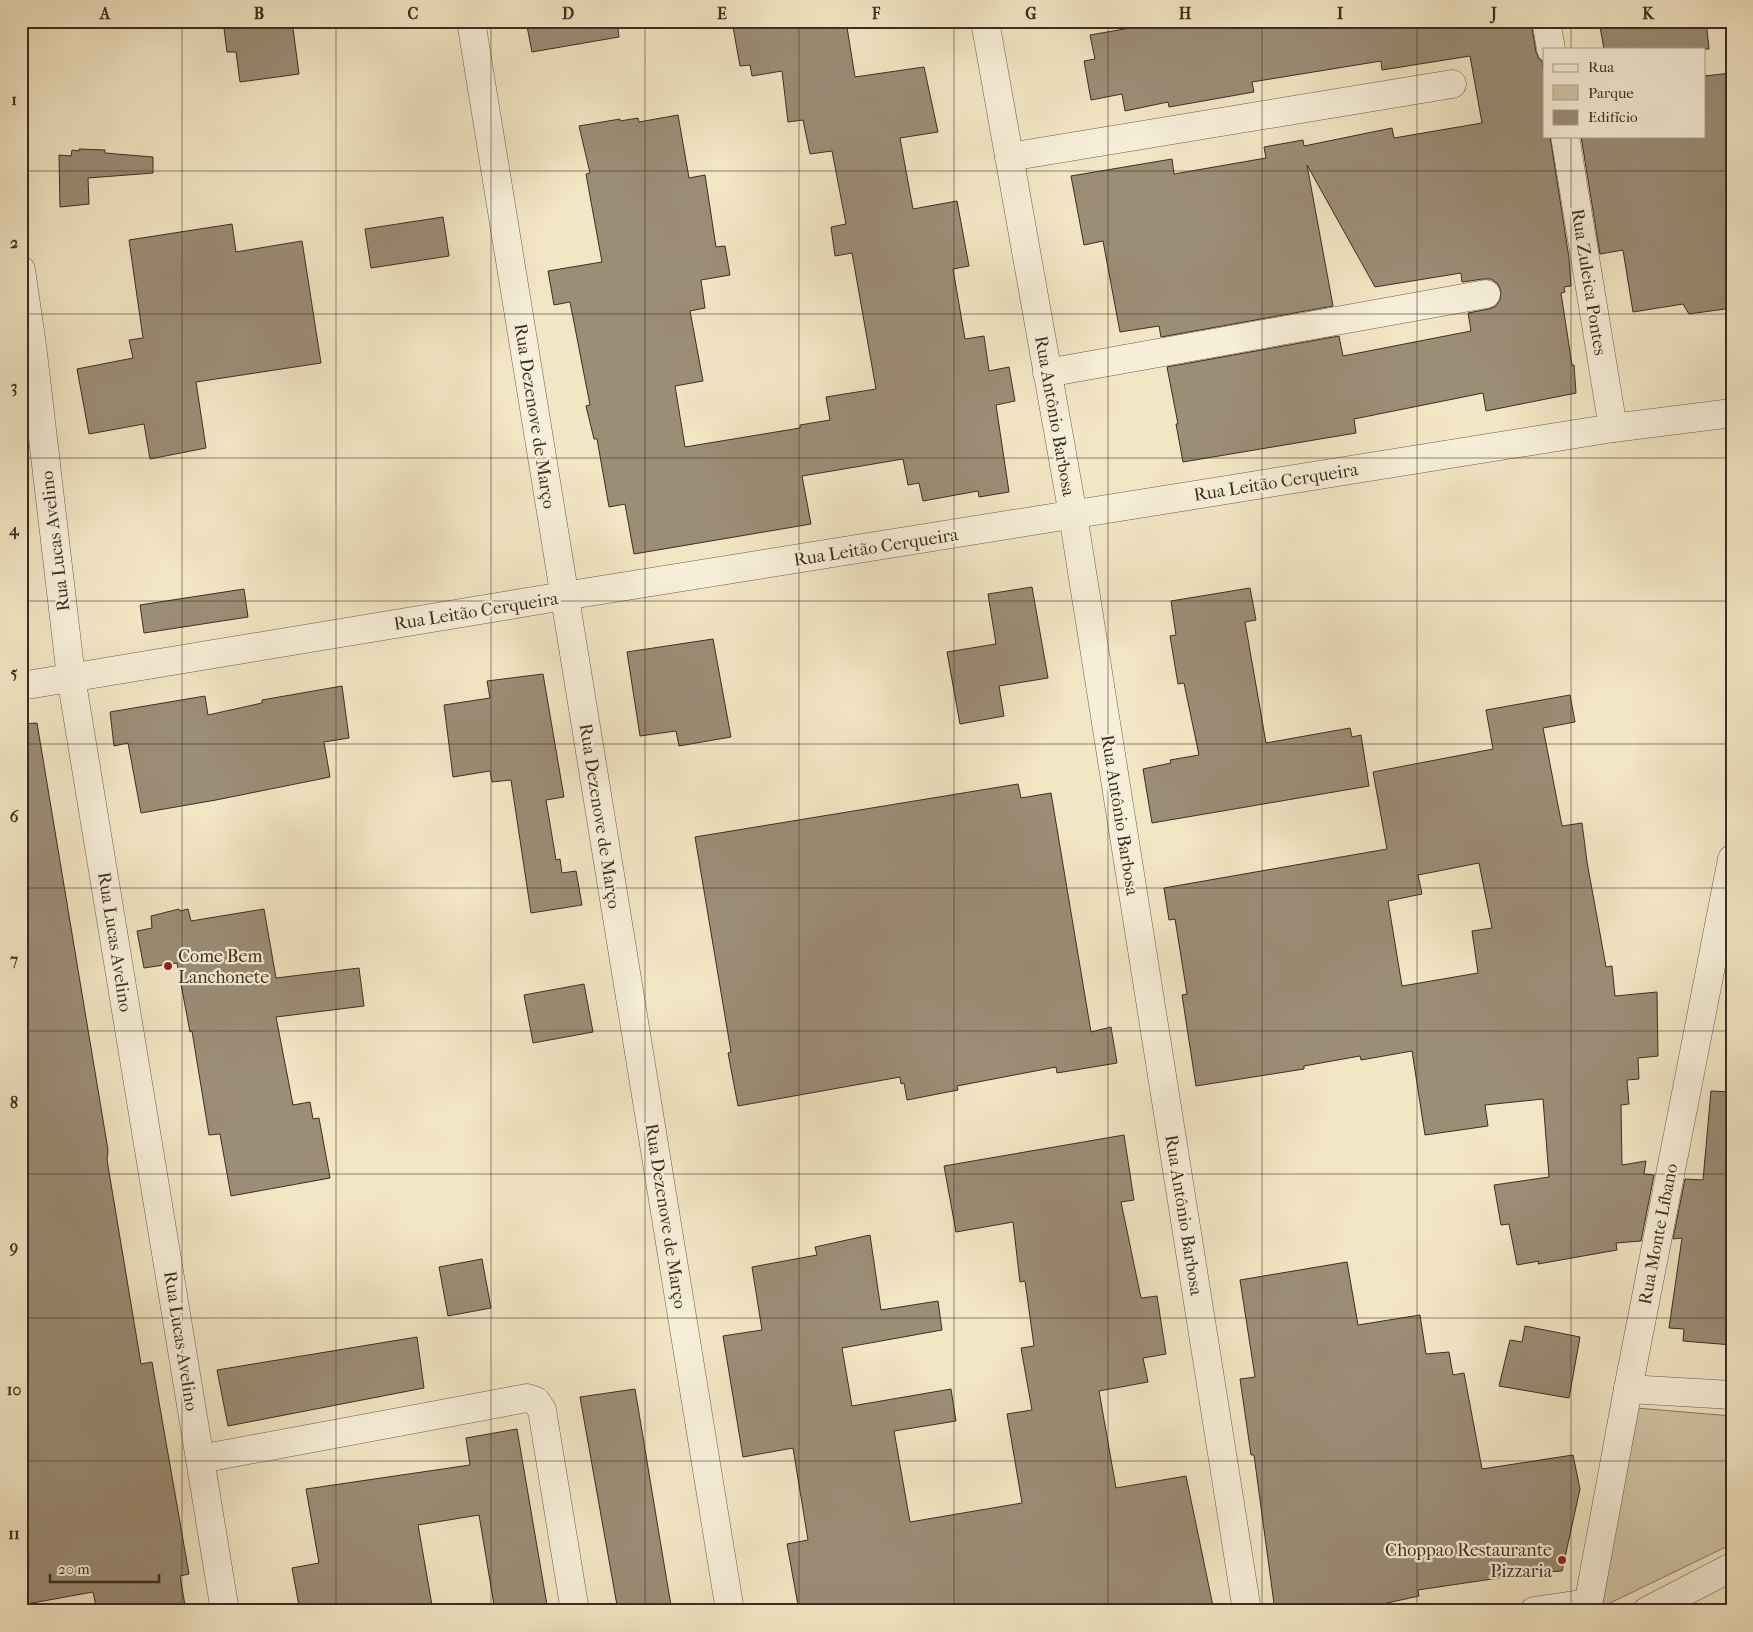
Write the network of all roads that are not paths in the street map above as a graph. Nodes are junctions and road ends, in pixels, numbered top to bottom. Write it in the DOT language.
graph roads {
  1 [pos="471,21"];
  2 [pos="985,21"];
  3 [pos="1546,21"];
  4 [pos="1551,48"];
  5 [pos="1452,84"];
  6 [pos="1565,138"];
  7 [pos="1009,157"];
  8 [pos="21,270"];
  9 [pos="1486,294"];
  10 [pos="27,346"];
  11 [pos="1047,373"];
  12 [pos="1732,413"];
  13 [pos="1613,428"];
  14 [pos="1073,515"];
  15 [pos="564,596"];
  16 [pos="71,677"];
  17 [pos="21,686"];
  18 [pos="1732,858"];
  19 [pos="1728,896"];
  20 [pos="1628,1389"];
  21 [pos="1732,1395"];
  22 [pos="200,1459"];
  23 [pos="1732,1567"];
  24 [pos="1588,1607"];
  25 [pos="225,1611"];
  26 [pos="575,1611"];
  27 [pos="730,1611"];
  28 [pos="1247,1611"];
  29 [pos="1534,1611"];
  30 [pos="1646,1611"];
  1 -- 15 [label="street, Rua Dezenove de Março"];
  2 -- 7 [label="street, Rua Antônio Barbosa"];
  3 -- 4 [label="street"];
  5 -- 7 [label="street"];
  6 -- 13 [label="street, Rua Zuleica Pontes"];
  7 -- 11 [label="street, Rua Antônio Barbosa"];
  8 -- 10 [label="street, Rua Lucas Avelino"];
  9 -- 11 [label="street"];
  10 -- 16 [label="street, Rua Lucas Avelino"];
  11 -- 14 [label="street, Rua Antônio Barbosa"];
  12 -- 13 [label="street, Rua Leitão Cerqueira"];
  13 -- 14 [label="street, Rua Leitão Cerqueira"];
  14 -- 15 [label="street, Rua Leitão Cerqueira"];
  14 -- 28 [label="street, Rua Antônio Barbosa"];
  15 -- 16 [label="street, Rua Leitão Cerqueira"];
  15 -- 27 [label="street, Rua Dezenove de Março"];
  16 -- 17 [label="street, Rua Leitão Cerqueira"];
  16 -- 22 [label="street, Rua Lucas Avelino"];
  18 -- 19 [label="street, Rua Monte Líbano"];
  19 -- 20 [label="street, Rua Monte Líbano"];
  20 -- 21 [label="street"];
  20 -- 24 [label="street, Rua Monte Líbano"];
  22 -- 25 [label="street, Rua Lucas Avelino"];
  22 -- 26 [label="street"];
  23 -- 30 [label="street"];
  24 -- 29 [label="street"];
}
